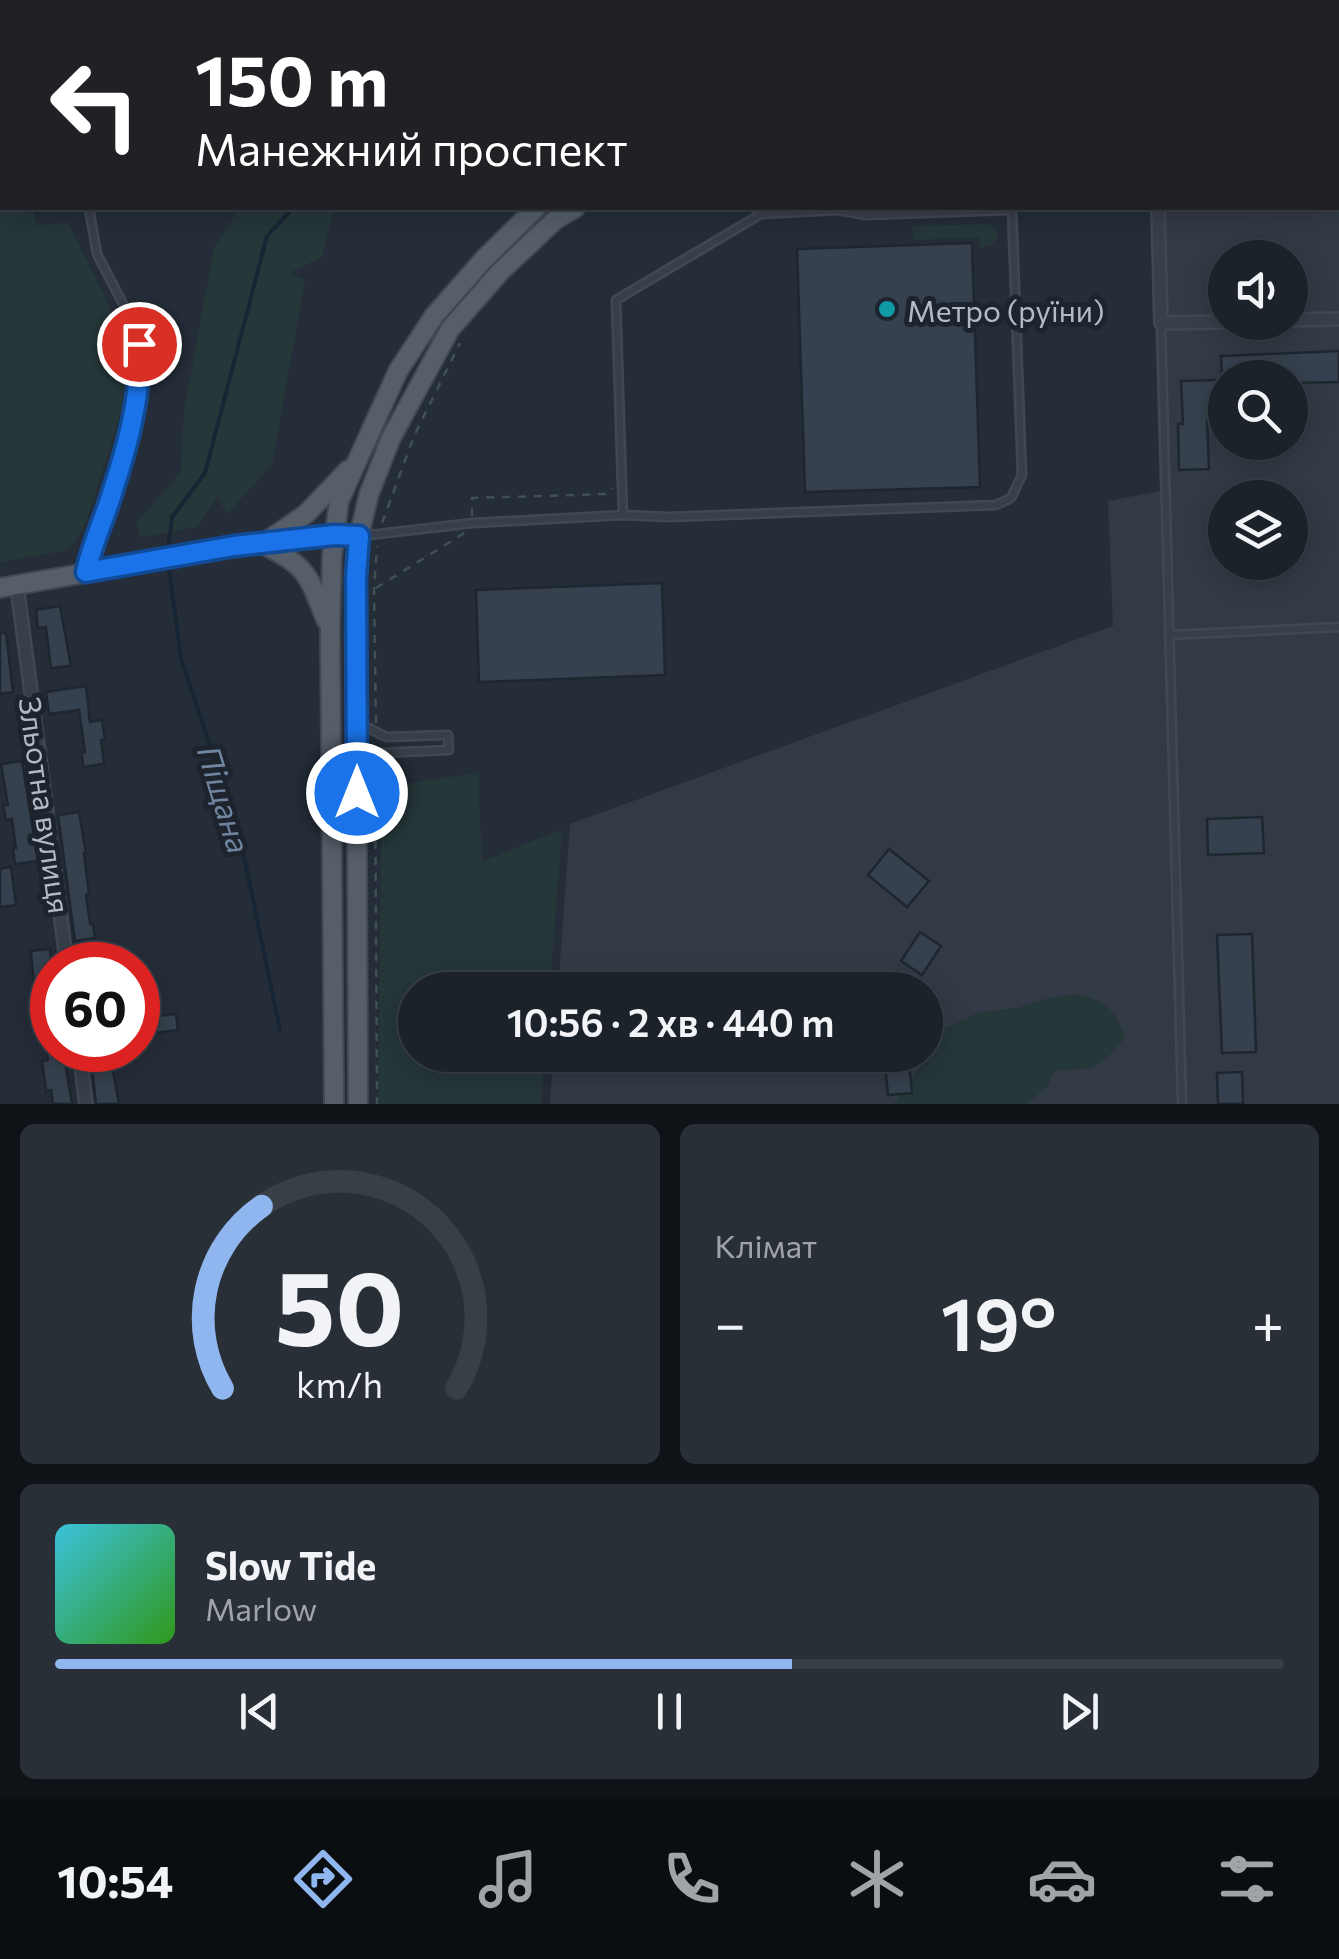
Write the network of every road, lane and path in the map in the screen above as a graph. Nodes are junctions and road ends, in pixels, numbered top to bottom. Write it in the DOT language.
graph roads {
  1 [pos="89,210"];
  2 [pos="534,210"];
  3 [pos="572,210"];
  4 [pos="838,210"];
  5 [pos="838,210"];
  6 [pos="970,210"];
  7 [pos="1012,210"];
  8 [pos="1158,210"];
  9 [pos="1339,318"];
  10 [pos="1308,319"];
  11 [pos="1208,323"];
  12 [pos="454,324"];
  13 [pos="1161,324"];
  14 [pos="398,370"];
  15 [pos="421,382"];
  16 [pos="355,462"];
  17 [pos="623,515"];
  18 [pos="334,535"];
  19 [pos="369,535"];
  20 [pos="262,544"];
  21 [pos="86,572"];
  22 [pos="8,587"];
  23 [pos="1339,627"];
  24 [pos="330,629"];
  25 [pos="1168,635"];
  26 [pos="356,722"];
  27 [pos="376,733"];
  28 [pos="366,754"];
  29 [pos="64,942"];
  30 [pos="82,1072"];
  31 [pos="86,1104"];
  32 [pos="334,1104"];
  33 [pos="358,1104"];
  34 [pos="377,1104"];
  35 [pos="1182,1104"];
  1 -- 21 [label="lane"];
  2 -- 14 [label="main road"];
  3 -- 12 [label="main road"];
  4 -- 17 [label="lane"];
  5 -- 6 [label="lane"];
  7 -- 17 [label="lane"];
  8 -- 13 [label="street"];
  9 -- 10 [label="street"];
  11 -- 13 [label="street"];
  12 -- 15 [label="main road"];
  12 -- 19 [label="path"];
  13 -- 25 [label="lane"];
  14 -- 15 [label="main road"];
  14 -- 16 [label="main road"];
  15 -- 19 [label="main road"];
  16 -- 18 [label="main road"];
  16 -- 20 [label="main road"];
  17 -- 19 [label="lane"];
  18 -- 19 [label="main road"];
  18 -- 20 [label="main road"];
  18 -- 24 [label="main road"];
  19 -- 26 [label="main road"];
  19 -- 27 [label="path"];
  20 -- 21 [label="main road"];
  20 -- 24 [label="main road"];
  21 -- 22 [label="main road"];
  22 -- 29 [label="street, Зльотна вулиця"];
  23 -- 25 [label="lane"];
  24 -- 32 [label="main road"];
  25 -- 35 [label="lane"];
  26 -- 27 [label="lane"];
  26 -- 28 [label="main road"];
  27 -- 28 [label="lane"];
  28 -- 33 [label="main road"];
  28 -- 34 [label="path"];
  30 -- 31 [label="street"];
}
